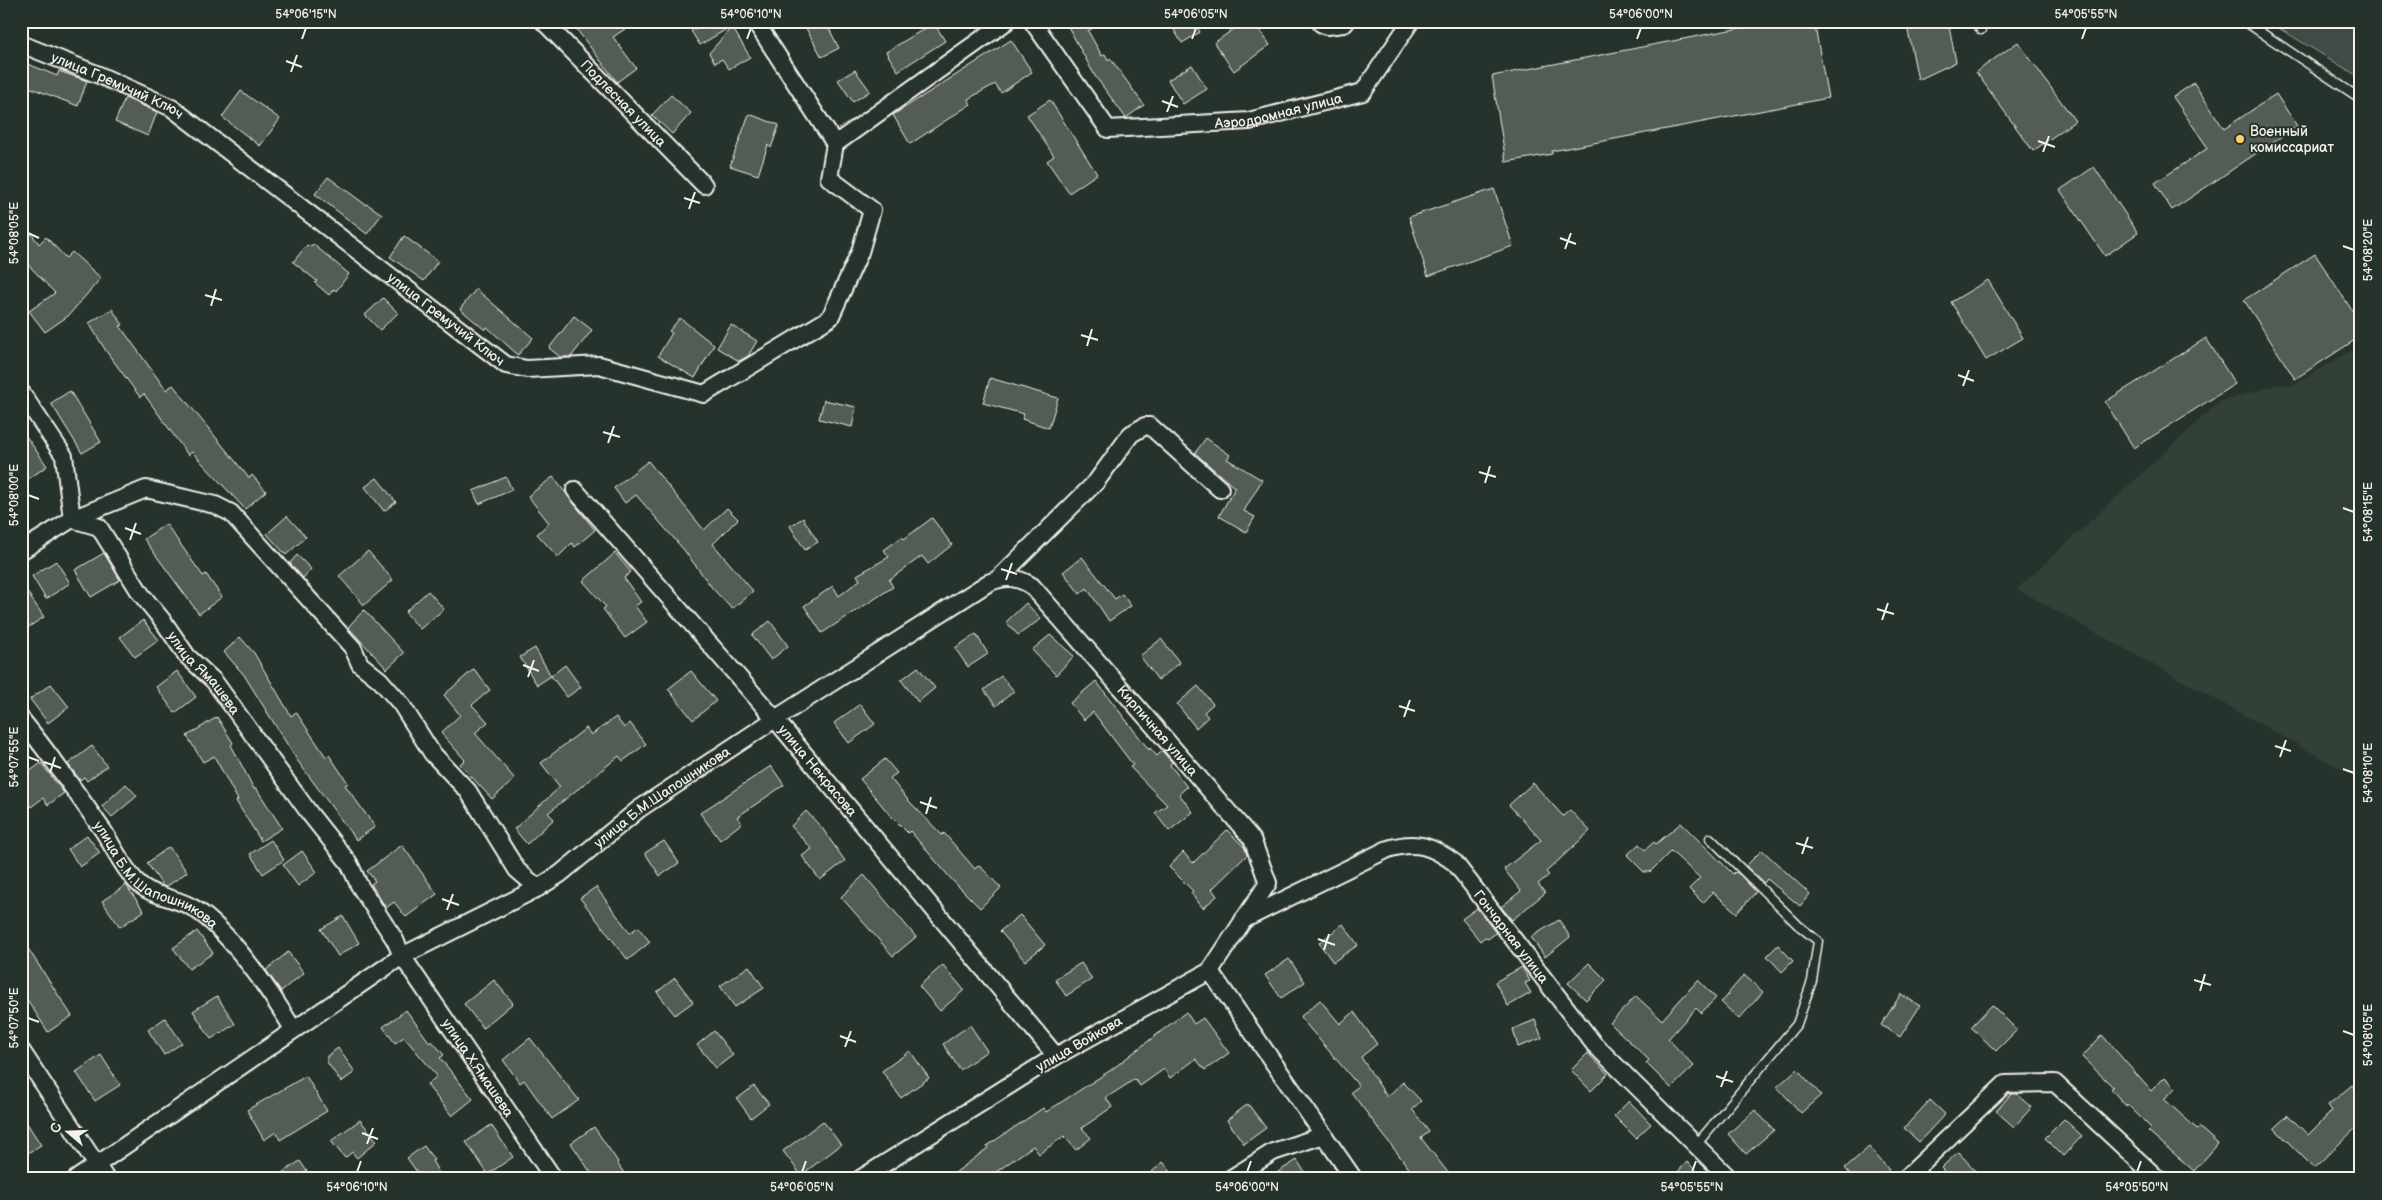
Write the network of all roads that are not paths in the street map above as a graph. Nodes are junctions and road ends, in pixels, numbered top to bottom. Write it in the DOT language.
graph roads {
  1 [pos="542,21"];
  2 [pos="755,21"];
  3 [pos="1007,21"];
  4 [pos="1032,21"];
  5 [pos="1323,21"];
  6 [pos="1343,21"];
  7 [pos="1411,21"];
  8 [pos="1975,21"];
  9 [pos="2244,21"];
  10 [pos="1981,30"];
  11 [pos="21,44"];
  12 [pos="2361,100"];
  13 [pos="835,144"];
  14 [pos="704,185"];
  15 [pos="21,392"];
  16 [pos="1220,489"];
  17 [pos="575,490"];
  18 [pos="72,519"];
  19 [pos="21,551"];
  20 [pos="999,578"];
  21 [pos="21,719"];
  22 [pos="775,719"];
  23 [pos="1710,838"];
  24 [pos="1268,882"];
  25 [pos="538,888"];
  26 [pos="1244,920"];
  27 [pos="402,956"];
  28 [pos="1210,971"];
  29 [pos="293,1029"];
  30 [pos="21,1050"];
  31 [pos="1056,1056"];
  32 [pos="1324,1135"];
  33 [pos="1696,1145"];
  34 [pos="101,1172"];
  35 [pos="76,1179"];
  36 [pos="554,1179"];
  37 [pos="860,1179"];
  38 [pos="1230,1179"];
  39 [pos="1354,1179"];
  40 [pos="1730,1179"];
  41 [pos="1905,1179"];
  42 [pos="2158,1179"];
  1 -- 14 [label="street, Подлесная улица"];
  2 -- 13 [label="street"];
  3 -- 13 [label="street"];
  4 -- 7 [label="street, Аэродромная улица"];
  5 -- 6 [label="street"];
  8 -- 10 [label="lane"];
  9 -- 12 [label="lane"];
  11 -- 13 [label="street, улица Гремучий Ключ"];
  15 -- 18 [label="street"];
  16 -- 20 [label="street, улица Б.М.Шапошникова"];
  17 -- 22 [label="street, улица Некрасова"];
  18 -- 19 [label="street"];
  18 -- 25 [label="street"];
  18 -- 27 [label="street, улица Ямашева"];
  20 -- 22 [label="street, улица Б.М.Шапошникова"];
  20 -- 24 [label="street, Кирпичная улица"];
  21 -- 29 [label="street, улица Б.М.Шапошникова"];
  22 -- 25 [label="street, улица Б.М.Шапошникова"];
  22 -- 31 [label="street, улица Некрасова"];
  23 -- 33 [label="lane"];
  24 -- 26 [label="street, улица Войкова"];
  25 -- 27 [label="street, улица Б.М.Шапошникова"];
  26 -- 28 [label="street, улица Войкова"];
  26 -- 33 [label="street, Гончарная улица"];
  27 -- 29 [label="street, улица Б.М.Шапошникова"];
  27 -- 36 [label="street, улица Х.Ямашева"];
  28 -- 31 [label="street, улица Войкова"];
  28 -- 32 [label="street"];
  29 -- 34 [label="street, улица Б.М.Шапошникова"];
  30 -- 34 [label="street"];
  31 -- 37 [label="street, улица Войкова"];
  32 -- 38 [label="street"];
  32 -- 39 [label="street"];
  33 -- 40 [label="street, Гончарная улица"];
  34 -- 35 [label="street, улица Б.М.Шапошникова"];
  41 -- 42 [label="street"];
}
